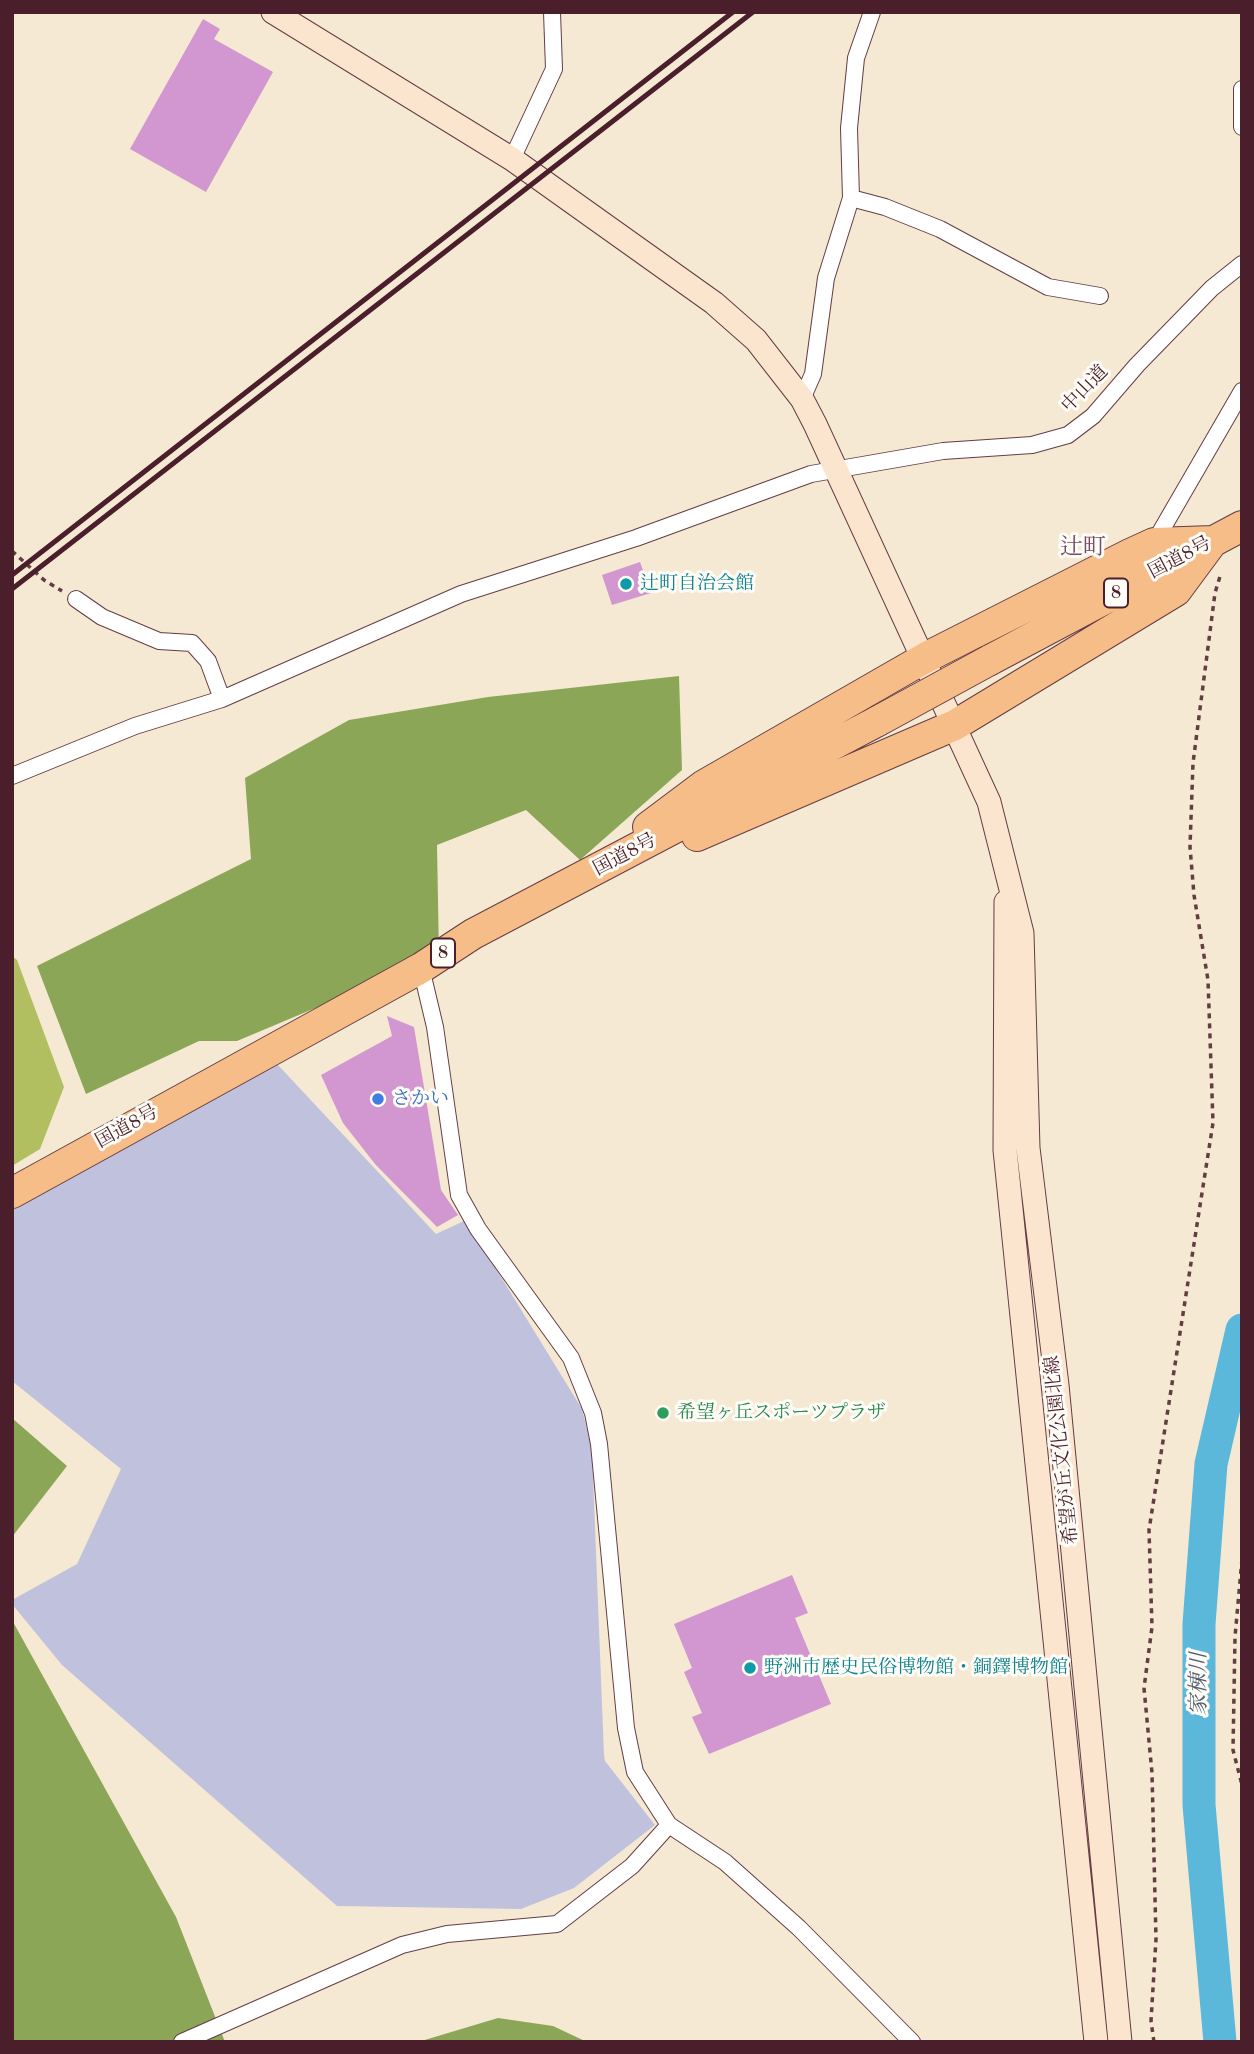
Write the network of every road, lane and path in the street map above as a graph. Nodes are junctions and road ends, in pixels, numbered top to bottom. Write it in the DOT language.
graph roads {
  1 [pos="273,12"];
  2 [pos="552,12"];
  3 [pos="872,12"];
  4 [pos="1242,89"];
  5 [pos="1242,127"];
  6 [pos="512,159"];
  7 [pos="851,198"];
  8 [pos="1242,264"];
  9 [pos="1100,296"];
  10 [pos="1242,391"];
  11 [pos="802,399"];
  12 [pos="834,470"];
  13 [pos="1242,526"];
  14 [pos="1154,543"];
  15 [pos="12,551"];
  16 [pos="1218,554"];
  17 [pos="76,599"];
  18 [pos="925,658"];
  19 [pos="222,698"];
  20 [pos="954,725"];
  21 [pos="12,776"];
  22 [pos="1006,859"];
  23 [pos="614,861"];
  24 [pos="421,968"];
  25 [pos="12,1193"];
  26 [pos="1242,1559"];
  27 [pos="1242,1785"];
  28 [pos="669,1825"];
  29 [pos="182,2042"];
  30 [pos="912,2042"];
  31 [pos="1096,2042"];
  32 [pos="1120,2042"];
  33 [pos="1154,2042"];
  1 -- 6 [label="main road, 希望が丘文化公園北線"];
  2 -- 6 [label="street"];
  3 -- 7 [label="street"];
  4 -- 5 [label="street"];
  6 -- 11 [label="main road, 希望が丘文化公園北線"];
  7 -- 9 [label="street"];
  7 -- 11 [label="street"];
  8 -- 12 [label="street, 中山道"];
  10 -- 14 [label="street"];
  11 -- 12 [label="main road, 希望が丘文化公園北線"];
  12 -- 18 [label="main road, 希望が丘文化公園北線"];
  12 -- 19 [label="street, 中山道"];
  13 -- 16 [label="highway, 国道8号 / 8"];
  14 -- 16 [label="highway"];
  14 -- 18 [label="highway"];
  15 -- 17 [label="path"];
  16 -- 20 [label="highway"];
  16 -- 23 [label="highway, 国道8号 / 8, bridge"];
  16 -- 33 [label="path"];
  17 -- 19 [label="street"];
  18 -- 20 [label="main road, 希望が丘文化公園北線"];
  18 -- 23 [label="highway"];
  19 -- 21 [label="street, 中山道"];
  20 -- 22 [label="main road, 希望が丘文化公園北線"];
  20 -- 23 [label="highway"];
  22 -- 31 [label="main road, 希望が丘文化公園北線"];
  22 -- 32 [label="main road, 希望が丘文化公園北線"];
  23 -- 24 [label="highway, 国道8号 / 8"];
  24 -- 25 [label="highway, 国道8号 / 8"];
  24 -- 28 [label="street"];
  26 -- 27 [label="path"];
  28 -- 29 [label="street"];
  28 -- 30 [label="street"];
}
